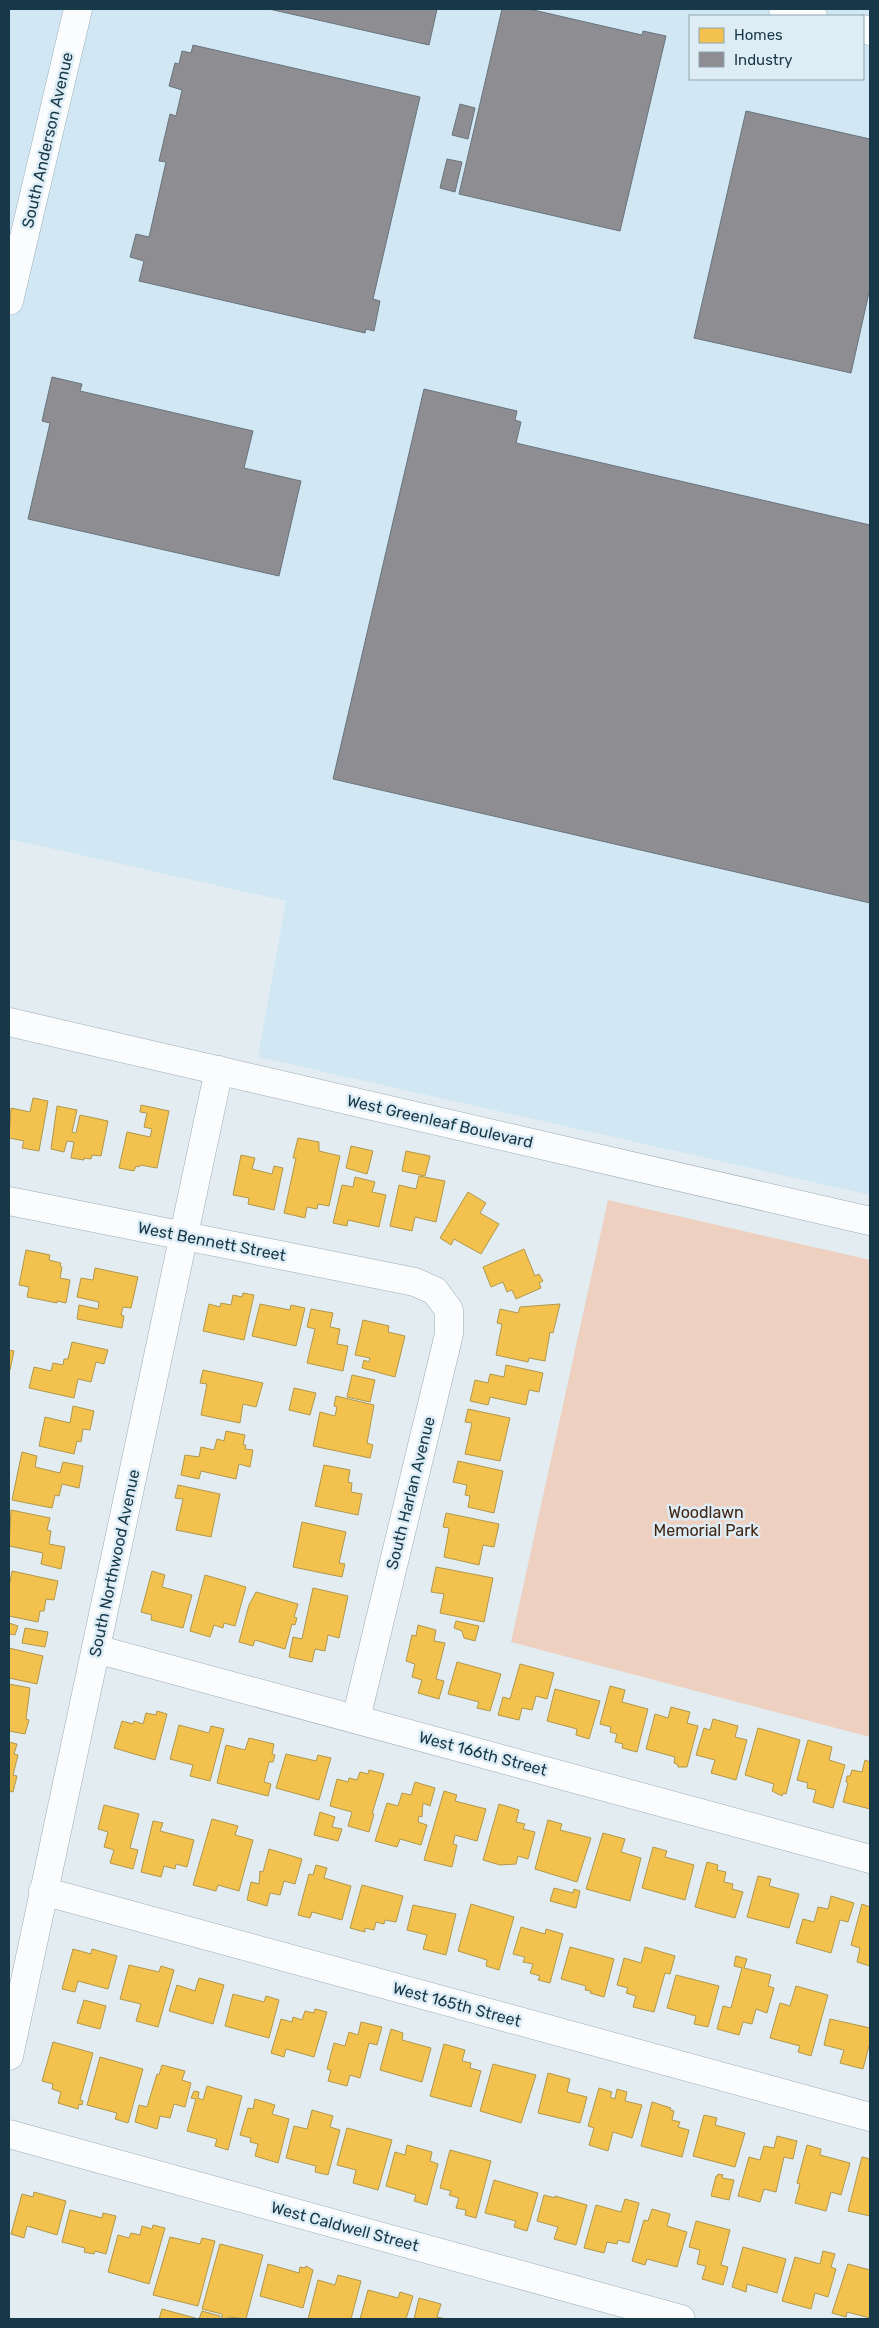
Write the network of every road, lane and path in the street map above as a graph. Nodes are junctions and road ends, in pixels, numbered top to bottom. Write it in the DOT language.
graph roads {
  1 [pos="78,9"];
  2 [pos="783,9"];
  3 [pos="809,15"];
  4 [pos="9,301"];
  5 [pos="9,1022"];
  6 [pos="220,1070"];
  7 [pos="9,1200"];
  8 [pos="870,1221"];
  9 [pos="184,1234"];
  10 [pos="416,1282"];
  11 [pos="96,1649"];
  12 [pos="356,1719"];
  13 [pos="870,1858"];
  14 [pos="43,1891"];
  15 [pos="9,2056"];
  16 [pos="870,2117"];
  17 [pos="9,2134"];
  18 [pos="681,2319"];
  1 -- 4 [label="street, South Anderson Avenue"];
  2 -- 3 [label="street"];
  5 -- 6 [label="street, West Greenleaf Boulevard"];
  6 -- 8 [label="street, West Greenleaf Boulevard"];
  6 -- 9 [label="street, South Northwood Avenue"];
  7 -- 9 [label="street, West Bennett Street"];
  9 -- 10 [label="street, West Bennett Street"];
  9 -- 11 [label="street, South Northwood Avenue"];
  10 -- 12 [label="street, South Harlan Avenue"];
  11 -- 12 [label="street, West 166th Street"];
  11 -- 14 [label="street, South Northwood Avenue"];
  12 -- 13 [label="street, West 166th Street"];
  14 -- 15 [label="street, South Northwood Avenue"];
  14 -- 16 [label="street, West 165th Street"];
  17 -- 18 [label="street, West Caldwell Street"];
}
